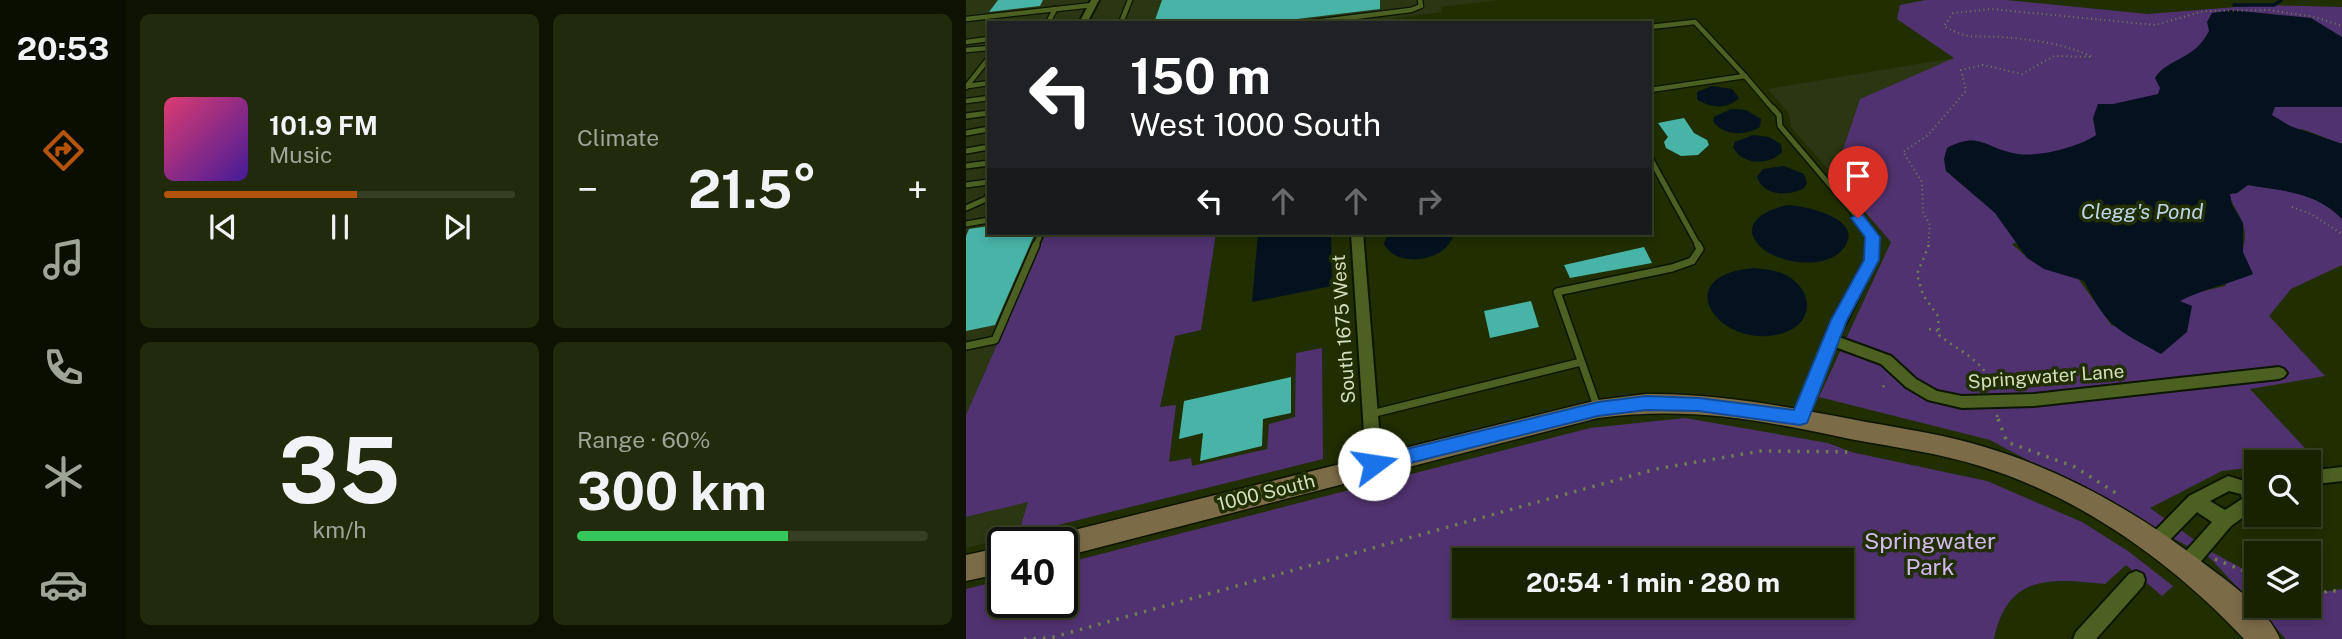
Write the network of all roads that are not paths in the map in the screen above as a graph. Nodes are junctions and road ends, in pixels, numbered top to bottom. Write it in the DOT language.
graph roads {
  1 [pos="1130,0"];
  2 [pos="1420,0"];
  3 [pos="1094,3"];
  4 [pos="1055,9"];
  5 [pos="966,19"];
  6 [pos="1049,21"];
  7 [pos="1084,21"];
  8 [pos="1122,21"];
  9 [pos="1322,21"];
  10 [pos="1652,27"];
  11 [pos="987,39"];
  12 [pos="966,42"];
  13 [pos="987,48"];
  14 [pos="966,50"];
  15 [pos="987,61"];
  16 [pos="987,70"];
  17 [pos="979,71"];
  18 [pos="1745,75"];
  19 [pos="987,83"];
  20 [pos="966,87"];
  21 [pos="1652,90"];
  22 [pos="987,98"];
  23 [pos="966,101"];
  24 [pos="987,113"];
  25 [pos="966,116"];
  26 [pos="987,130"];
  27 [pos="966,133"];
  28 [pos="987,148"];
  29 [pos="966,150"];
  30 [pos="1652,162"];
  31 [pos="987,163"];
  32 [pos="966,166"];
  33 [pos="987,182"];
  34 [pos="966,185"];
  35 [pos="987,197"];
  36 [pos="966,208"];
  37 [pos="1858,218"];
  38 [pos="987,220"];
  39 [pos="966,224"];
  40 [pos="1040,235"];
  41 [pos="1357,235"];
  42 [pos="1831,340"];
  43 [pos="966,346"];
  44 [pos="1581,362"];
  45 [pos="2279,373"];
  46 [pos="1598,409"];
  47 [pos="1370,414"];
  48 [pos="1800,418"];
  49 [pos="1374,464"];
  50 [pos="2342,474"];
  51 [pos="2321,476"];
  52 [pos="2244,486"];
  53 [pos="2195,501"];
  54 [pos="2244,507"];
  55 [pos="2225,520"];
  56 [pos="1078,541"];
  57 [pos="2155,543"];
  58 [pos="987,563"];
  59 [pos="2185,566"];
  60 [pos="966,568"];
  61 [pos="2136,580"];
  62 [pos="2083,639"];
  63 [pos="2265,639"];
  1 -- 8 [label="lane"];
  2 -- 9 [label="lane"];
  3 -- 4 [label="lane"];
  3 -- 7 [label="street"];
  4 -- 5 [label="lane"];
  4 -- 6 [label="lane"];
  10 -- 18 [label="lane"];
  11 -- 12 [label="lane"];
  13 -- 14 [label="lane"];
  15 -- 17 [label="lane"];
  16 -- 17 [label="lane"];
  17 -- 20 [label="lane"];
  18 -- 21 [label="lane"];
  18 -- 37 [label="lane"];
  19 -- 20 [label="lane"];
  22 -- 23 [label="lane"];
  24 -- 25 [label="lane"];
  26 -- 27 [label="lane"];
  28 -- 29 [label="lane"];
  30 -- 44 [label="lane"];
  31 -- 32 [label="lane"];
  33 -- 34 [label="lane"];
  35 -- 36 [label="lane"];
  37 -- 42 [label="street"];
  38 -- 39 [label="lane"];
  40 -- 43 [label="lane"];
  41 -- 47 [label="street, South 1675 West"];
  42 -- 45 [label="street, Springwater Lane"];
  42 -- 48 [label="street"];
  44 -- 46 [label="lane"];
  44 -- 47 [label="lane"];
  46 -- 48 [label="street, 1000 South"];
  46 -- 49 [label="street, 1000 South"];
  47 -- 49 [label="street, South 1675 West"];
  48 -- 57 [label="street, 1000 South"];
  49 -- 56 [label="street, 1000 South"];
  50 -- 51 [label="street"];
  52 -- 53 [label="street"];
  53 -- 55 [label="street"];
  53 -- 57 [label="street"];
  54 -- 55 [label="street"];
  55 -- 59 [label="street"];
  57 -- 59 [label="street, 1000 South"];
  58 -- 60 [label="street"];
  59 -- 63 [label="street, 1000 South"];
  61 -- 62 [label="street"];
}
